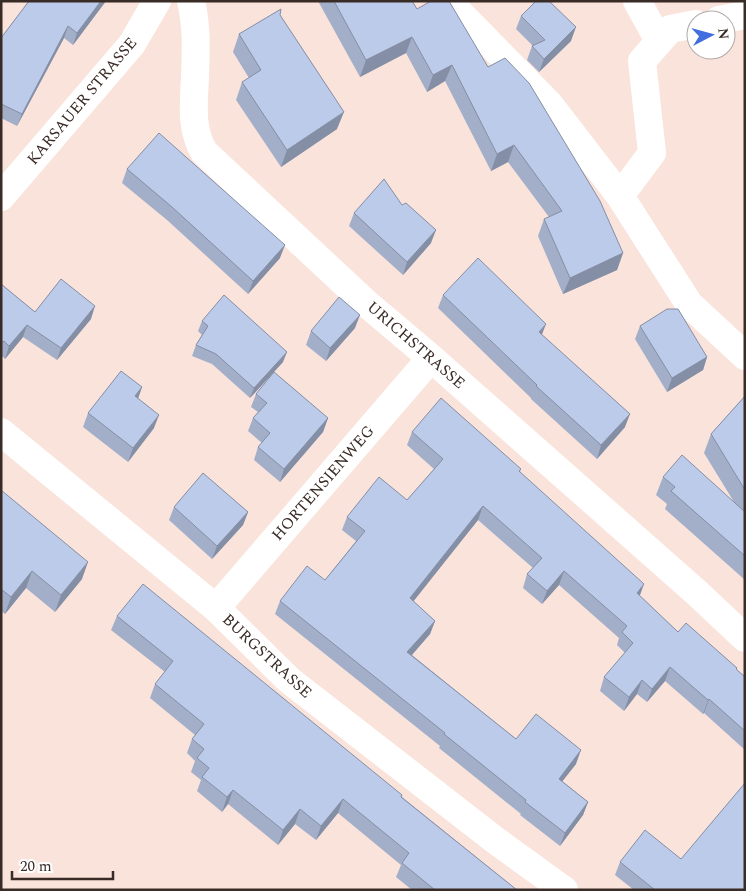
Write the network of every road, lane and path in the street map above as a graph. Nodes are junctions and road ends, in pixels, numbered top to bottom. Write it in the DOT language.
graph roads {
  1 [pos="157,1"];
  2 [pos="191,1"];
  3 [pos="448,1"];
  4 [pos="637,1"];
  5 [pos="686,26"];
  6 [pos="659,41"];
  7 [pos="620,196"];
  8 [pos="1,197"];
  9 [pos="745,356"];
  10 [pos="431,358"];
  11 [pos="1,432"];
  12 [pos="216,608"];
  13 [pos="745,638"];
  14 [pos="564,890"];
  1 -- 8 [label="street, KARSAUER STRASSE"];
  2 -- 10 [label="street, URICHSTRASSE"];
  3 -- 7 [label="street"];
  4 -- 6 [label="street"];
  5 -- 6 [label="street"];
  6 -- 7 [label="street"];
  7 -- 9 [label="street"];
  10 -- 12 [label="street, HORTENSIENWEG"];
  10 -- 13 [label="street, URICHSTRASSE"];
  11 -- 12 [label="street, BURGSTRASSE"];
  12 -- 14 [label="street, BURGSTRASSE"];
}
